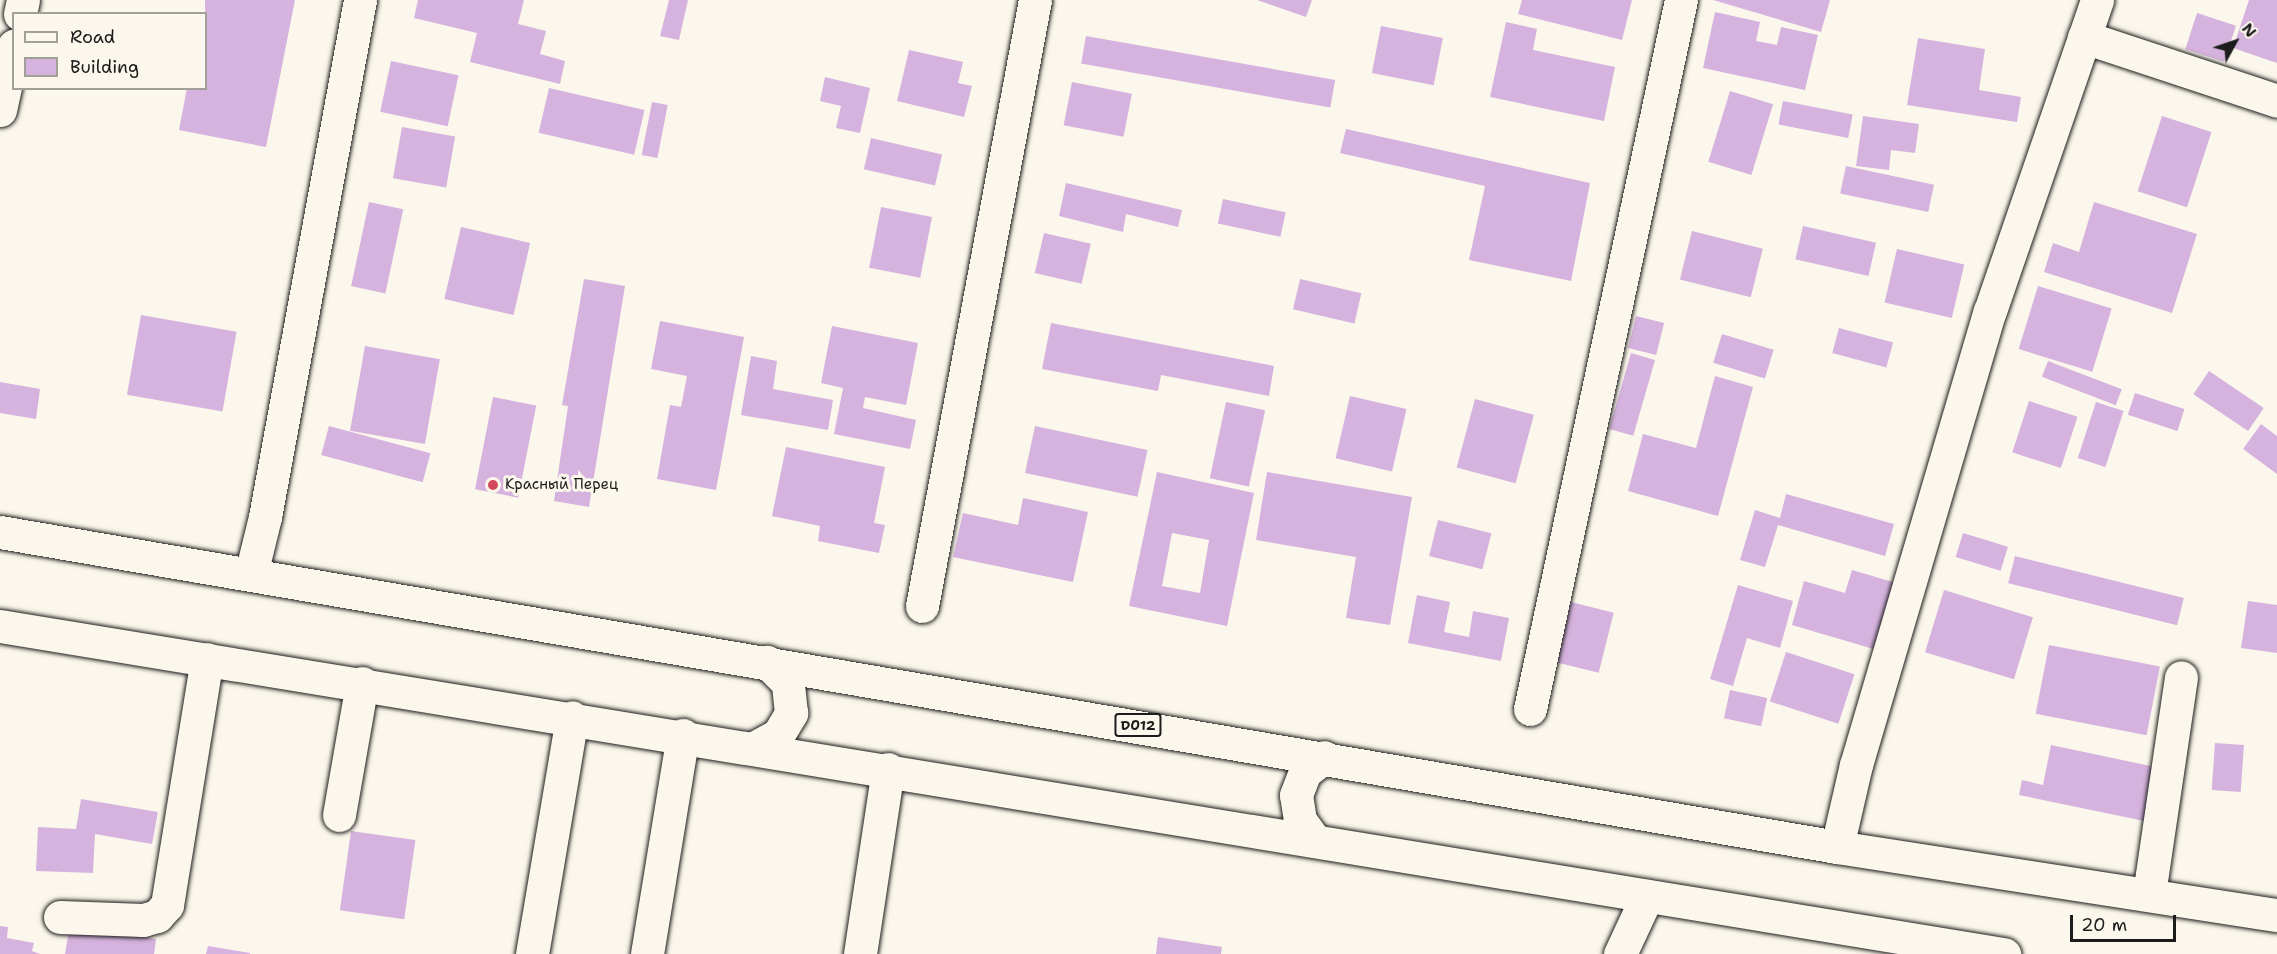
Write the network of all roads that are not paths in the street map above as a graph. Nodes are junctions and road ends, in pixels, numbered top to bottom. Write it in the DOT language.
graph roads {
  1 [pos="360,0"];
  2 [pos="1035,0"];
  3 [pos="1681,0"];
  4 [pos="2097,0"];
  5 [pos="2084,37"];
  6 [pos="12,55"];
  7 [pos="2277,101"];
  8 [pos="0,110"];
  9 [pos="0,532"];
  10 [pos="251,574"];
  11 [pos="922,606"];
  12 [pos="0,626"];
  13 [pos="207,659"];
  14 [pos="767,662"];
  15 [pos="2181,677"];
  16 [pos="362,683"];
  17 [pos="1530,709"];
  18 [pos="572,717"];
  19 [pos="683,735"];
  20 [pos="756,747"];
  21 [pos="1324,757"];
  22 [pos="888,769"];
  23 [pos="339,815"];
  24 [pos="1315,841"];
  25 [pos="1837,847"];
  26 [pos="2149,894"];
  27 [pos="1647,896"];
  28 [pos="2277,915"];
  29 [pos="60,917"];
  30 [pos="532,954"];
  31 [pos="647,954"];
  32 [pos="860,954"];
  33 [pos="1620,954"];
  34 [pos="2004,954"];
  1 -- 10 [label="main road"];
  2 -- 11 [label="main road"];
  3 -- 17 [label="main road"];
  4 -- 5 [label="main road"];
  5 -- 7 [label="main road"];
  5 -- 25 [label="main road"];
  6 -- 8 [label="main road"];
  9 -- 10 [label="main road, D012"];
  10 -- 14 [label="main road, D012"];
  12 -- 13 [label="main road"];
  13 -- 16 [label="main road"];
  13 -- 29 [label="main road"];
  14 -- 20 [label="main road"];
  14 -- 21 [label="main road, D012"];
  15 -- 26 [label="main road"];
  16 -- 18 [label="main road"];
  16 -- 23 [label="main road"];
  18 -- 19 [label="main road"];
  18 -- 30 [label="main road"];
  19 -- 20 [label="main road"];
  19 -- 31 [label="main road"];
  20 -- 22 [label="main road"];
  21 -- 24 [label="main road"];
  21 -- 25 [label="main road, D012"];
  22 -- 24 [label="main road"];
  22 -- 32 [label="main road"];
  24 -- 27 [label="main road"];
  25 -- 26 [label="main road, D012"];
  26 -- 28 [label="main road, D012"];
  27 -- 33 [label="main road"];
  27 -- 34 [label="main road"];
}
